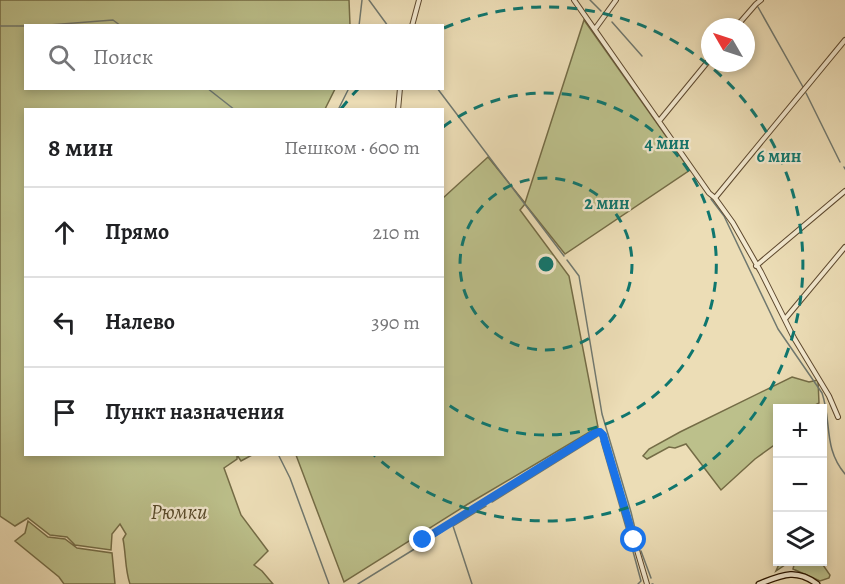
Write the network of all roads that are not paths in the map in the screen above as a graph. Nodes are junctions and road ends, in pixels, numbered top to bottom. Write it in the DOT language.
graph roads {
  1 [pos="419,0"];
  2 [pos="574,0"];
  3 [pos="616,0"];
  4 [pos="761,0"];
  5 [pos="744,18"];
  6 [pos="413,24"];
  7 [pos="595,29"];
  8 [pos="845,40"];
  9 [pos="701,70"];
  10 [pos="400,90"];
  11 [pos="398,108"];
  12 [pos="660,120"];
  13 [pos="845,191"];
  14 [pos="715,198"];
  15 [pos="845,247"];
  16 [pos="756,266"];
  17 [pos="785,319"];
  18 [pos="837,417"];
  19 [pos="423,540"];
  20 [pos="647,584"];
  21 [pos="759,584"];
  22 [pos="817,584"];
  1 -- 6 [label="street"];
  2 -- 7 [label="street"];
  3 -- 7 [label="street"];
  4 -- 5 [label="street"];
  7 -- 12 [label="street"];
  8 -- 14 [label="street"];
  9 -- 12 [label="street"];
  10 -- 11 [label="street"];
  12 -- 14 [label="street"];
  13 -- 16 [label="street"];
  14 -- 16 [label="street"];
  15 -- 17 [label="street"];
  16 -- 17 [label="street"];
  17 -- 18 [label="street"];
  19 -- 20 [label="street"];
  21 -- 22 [label="main road"];
}
